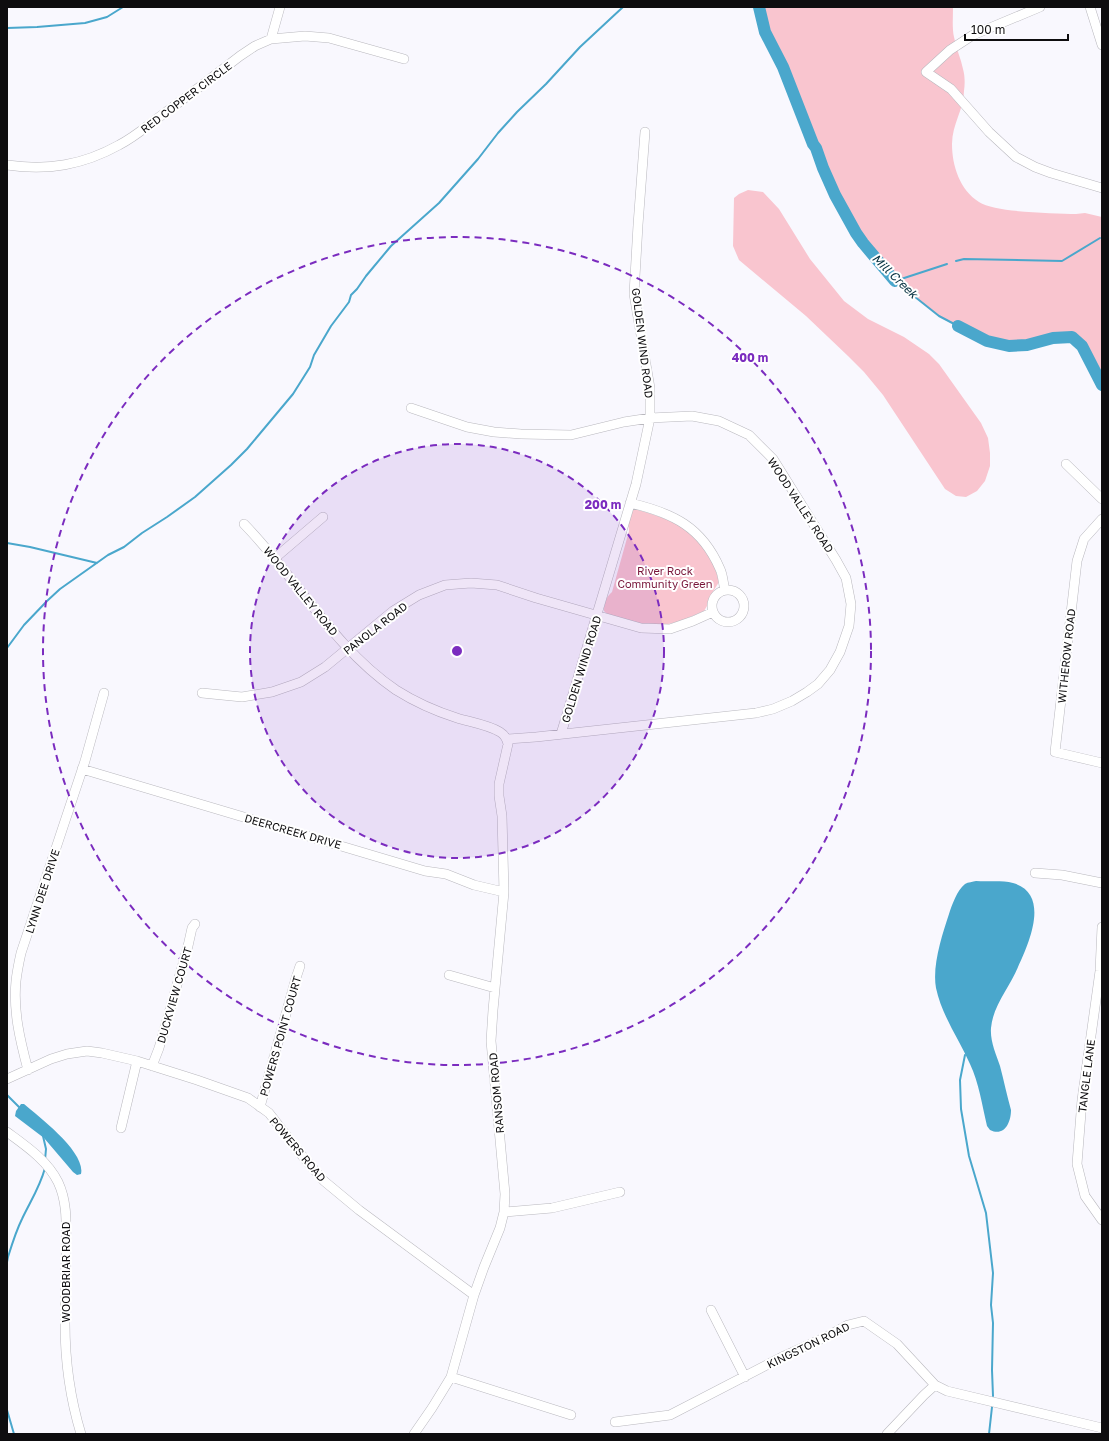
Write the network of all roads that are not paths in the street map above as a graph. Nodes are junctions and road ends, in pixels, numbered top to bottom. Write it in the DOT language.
graph roads {
  1 [pos="280,7"];
  2 [pos="1040,7"];
  3 [pos="1090,7"];
  4 [pos="271,39"];
  5 [pos="1102,45"];
  6 [pos="404,59"];
  7 [pos="645,132"];
  8 [pos="7,165"];
  9 [pos="1102,188"];
  10 [pos="411,408"];
  11 [pos="650,418"];
  12 [pos="1066,464"];
  13 [pos="1102,499"];
  14 [pos="630,503"];
  15 [pos="323,517"];
  16 [pos="1102,519"];
  17 [pos="244,524"];
  18 [pos="275,558"];
  19 [pos="725,590"];
  20 [pos="713,612"];
  21 [pos="597,616"];
  22 [pos="347,648"];
  23 [pos="104,693"];
  24 [pos="202,693"];
  25 [pos="561,734"];
  26 [pos="505,737"];
  27 [pos="1102,763"];
  28 [pos="82,769"];
  29 [pos="1035,873"];
  30 [pos="1102,882"];
  31 [pos="504,892"];
  32 [pos="195,924"];
  33 [pos="1102,927"];
  34 [pos="300,966"];
  35 [pos="449,975"];
  36 [pos="495,988"];
  37 [pos="136,1061"];
  38 [pos="152,1066"];
  39 [pos="28,1070"];
  40 [pos="7,1079"];
  41 [pos="260,1107"];
  42 [pos="122,1128"];
  43 [pos="7,1132"];
  44 [pos="620,1192"];
  45 [pos="504,1212"];
  46 [pos="1102,1220"];
  47 [pos="474,1295"];
  48 [pos="711,1310"];
  49 [pos="451,1377"];
  50 [pos="745,1377"];
  51 [pos="935,1385"];
  52 [pos="571,1415"];
  53 [pos="615,1422"];
  54 [pos="1102,1428"];
  55 [pos="81,1434"];
  56 [pos="414,1434"];
  57 [pos="887,1434"];
  1 -- 4 [label="street"];
  2 -- 9 [label="street"];
  3 -- 5 [label="street"];
  4 -- 6 [label="street, RED COPPER CIRCLE"];
  4 -- 8 [label="street, RED COPPER CIRCLE"];
  7 -- 11 [label="street, GOLDEN WIND ROAD"];
  10 -- 11 [label="street, WOOD VALLEY ROAD"];
  11 -- 14 [label="street, GOLDEN WIND ROAD"];
  11 -- 25 [label="street, WOOD VALLEY ROAD"];
  12 -- 13 [label="street"];
  14 -- 19 [label="street"];
  14 -- 21 [label="street, GOLDEN WIND ROAD"];
  15 -- 18 [label="street"];
  16 -- 27 [label="street, WITHEROW ROAD"];
  17 -- 18 [label="street, WOOD VALLEY ROAD"];
  18 -- 22 [label="street, WOOD VALLEY ROAD"];
  19 -- 20 [label="street"];
  19 -- 20 [label="street"];
  20 -- 21 [label="street, PANOLA ROAD"];
  21 -- 22 [label="street, PANOLA ROAD"];
  21 -- 25 [label="street, GOLDEN WIND ROAD"];
  22 -- 24 [label="street, PANOLA ROAD"];
  22 -- 26 [label="street, WOOD VALLEY ROAD"];
  23 -- 28 [label="street, LYNN DEE DRIVE"];
  25 -- 26 [label="street"];
  26 -- 31 [label="street, RANSOM ROAD"];
  28 -- 31 [label="street, DEERCREEK DRIVE"];
  28 -- 39 [label="street, LYNN DEE DRIVE"];
  29 -- 30 [label="street"];
  31 -- 36 [label="street, RANSOM ROAD"];
  32 -- 38 [label="street, DUCKVIEW COURT"];
  33 -- 46 [label="street, TANGLE LANE"];
  34 -- 41 [label="street, POWERS POINT COURT"];
  35 -- 36 [label="street"];
  36 -- 45 [label="street, RANSOM ROAD"];
  37 -- 38 [label="street, POWERS ROAD"];
  37 -- 39 [label="street, POWERS ROAD"];
  37 -- 42 [label="street"];
  38 -- 41 [label="street, POWERS ROAD"];
  39 -- 40 [label="street"];
  41 -- 47 [label="street, POWERS ROAD"];
  43 -- 55 [label="street, WOODBRIAR ROAD"];
  44 -- 45 [label="street"];
  45 -- 47 [label="street, RANSOM ROAD"];
  47 -- 49 [label="street, RANSOM ROAD"];
  48 -- 50 [label="street"];
  49 -- 52 [label="street"];
  49 -- 56 [label="street, RANSOM ROAD"];
  50 -- 51 [label="street, KINGSTON ROAD"];
  50 -- 53 [label="street, KINGSTON ROAD"];
  51 -- 54 [label="street, KINGSTON ROAD"];
  51 -- 57 [label="street"];
}
